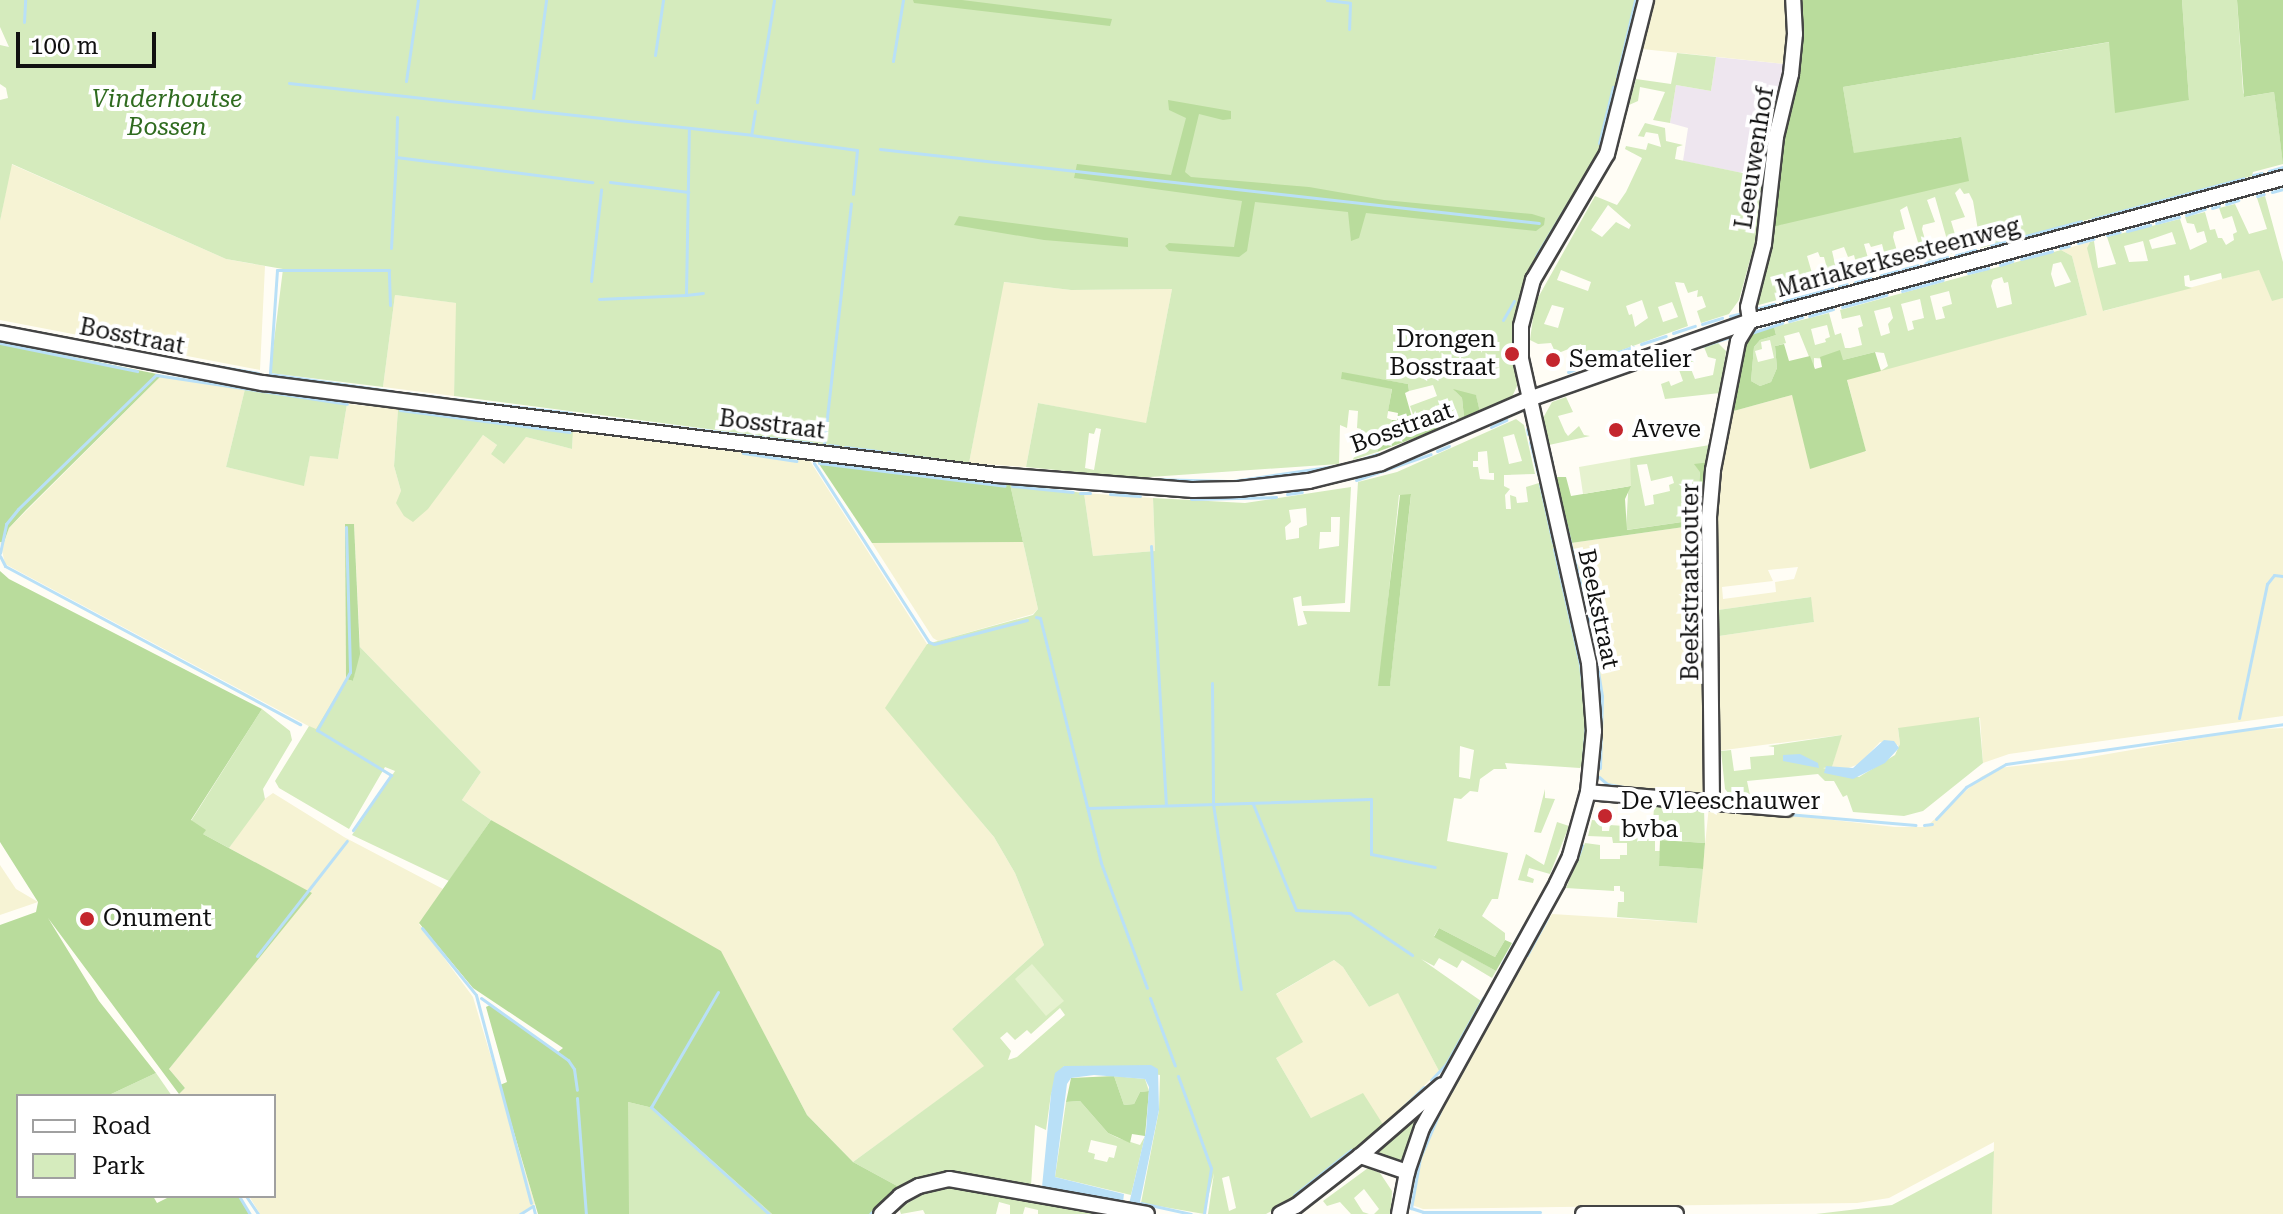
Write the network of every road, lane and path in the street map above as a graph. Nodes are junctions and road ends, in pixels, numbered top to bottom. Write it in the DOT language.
graph roads {
  1 [pos="1646,0"];
  2 [pos="1793,0"];
  3 [pos="2283,178"];
  4 [pos="1750,321"];
  5 [pos="0,333"];
  6 [pos="1529,399"];
  7 [pos="1588,792"];
  8 [pos="1712,801"];
  9 [pos="1786,809"];
  10 [pos="1448,1079"];
  11 [pos="1360,1156"];
  12 [pos="1407,1172"];
  13 [pos="1676,1213"];
  14 [pos="881,1214"];
  15 [pos="1145,1214"];
  16 [pos="1280,1214"];
  17 [pos="1399,1214"];
  18 [pos="1583,1214"];
  1 -- 6 [label="street, Beekstraat"];
  2 -- 4 [label="street, Leeuwenhof"];
  3 -- 4 [label="street, Mariakerksesteenweg"];
  4 -- 6 [label="street, Mariakerksesteenweg"];
  4 -- 8 [label="street, Beekstraatkouter"];
  5 -- 6 [label="street, Bosstraat"];
  6 -- 7 [label="street, Beekstraat"];
  7 -- 8 [label="street"];
  7 -- 10 [label="street, Beekstraat"];
  8 -- 9 [label="street"];
  10 -- 11 [label="street"];
  10 -- 12 [label="street, Beekstraat"];
  11 -- 12 [label="street"];
  11 -- 16 [label="street"];
  12 -- 17 [label="street, Beekstraat"];
  13 -- 18 [label="street"];
  14 -- 15 [label="street"];
}
